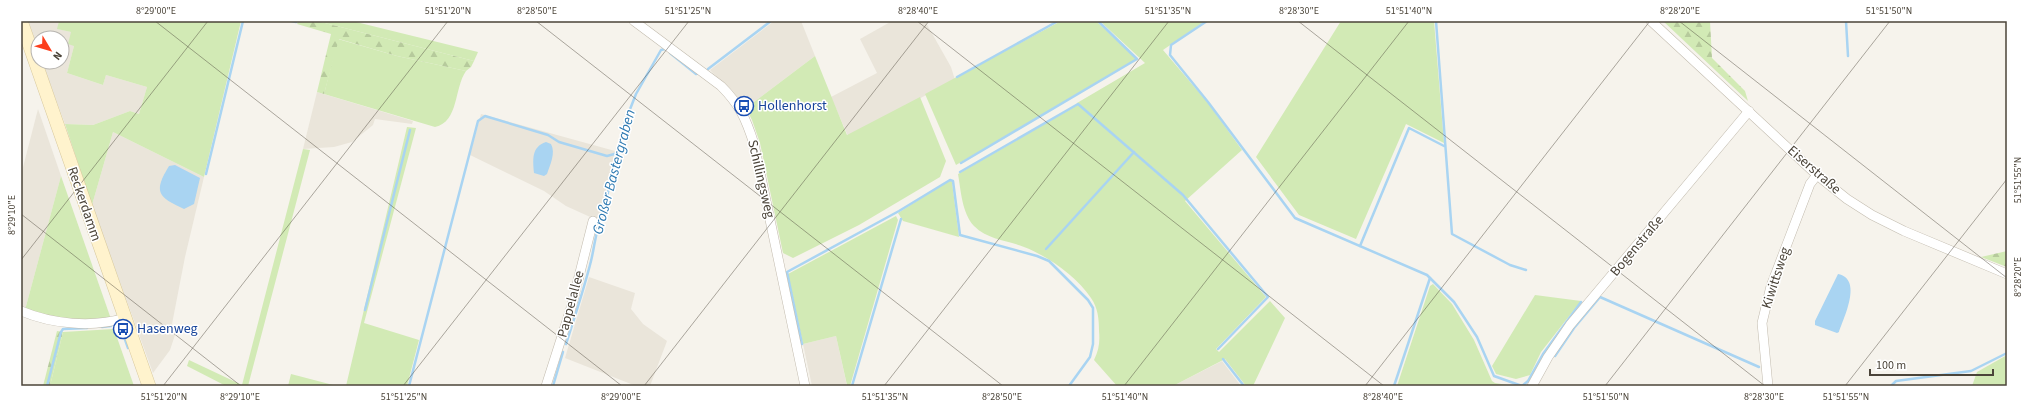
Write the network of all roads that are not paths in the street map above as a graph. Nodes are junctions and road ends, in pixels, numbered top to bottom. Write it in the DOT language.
graph roads {
  1 [pos="634,21"];
  2 [pos="1651,21"];
  3 [pos="21,22"];
  4 [pos="1749,111"];
  5 [pos="1817,175"];
  6 [pos="593,221"];
  7 [pos="2007,274"];
  8 [pos="21,312"];
  9 [pos="125,318"];
  10 [pos="149,386"];
  11 [pos="546,386"];
  12 [pos="805,386"];
  13 [pos="1532,386"];
  14 [pos="1768,386"];
  1 -- 12 [label="street, Schillingsweg"];
  2 -- 4 [label="street, Eiserstraße"];
  3 -- 9 [label="street, Reckerdamm"];
  4 -- 5 [label="street, Eiserstraße"];
  4 -- 13 [label="street, Bogenstraße"];
  5 -- 7 [label="street, Eiserstraße"];
  5 -- 14 [label="street, Kiwittsweg"];
  6 -- 11 [label="street, Pappelallee"];
  8 -- 9 [label="street"];
  9 -- 10 [label="street, Reckerdamm"];
}
